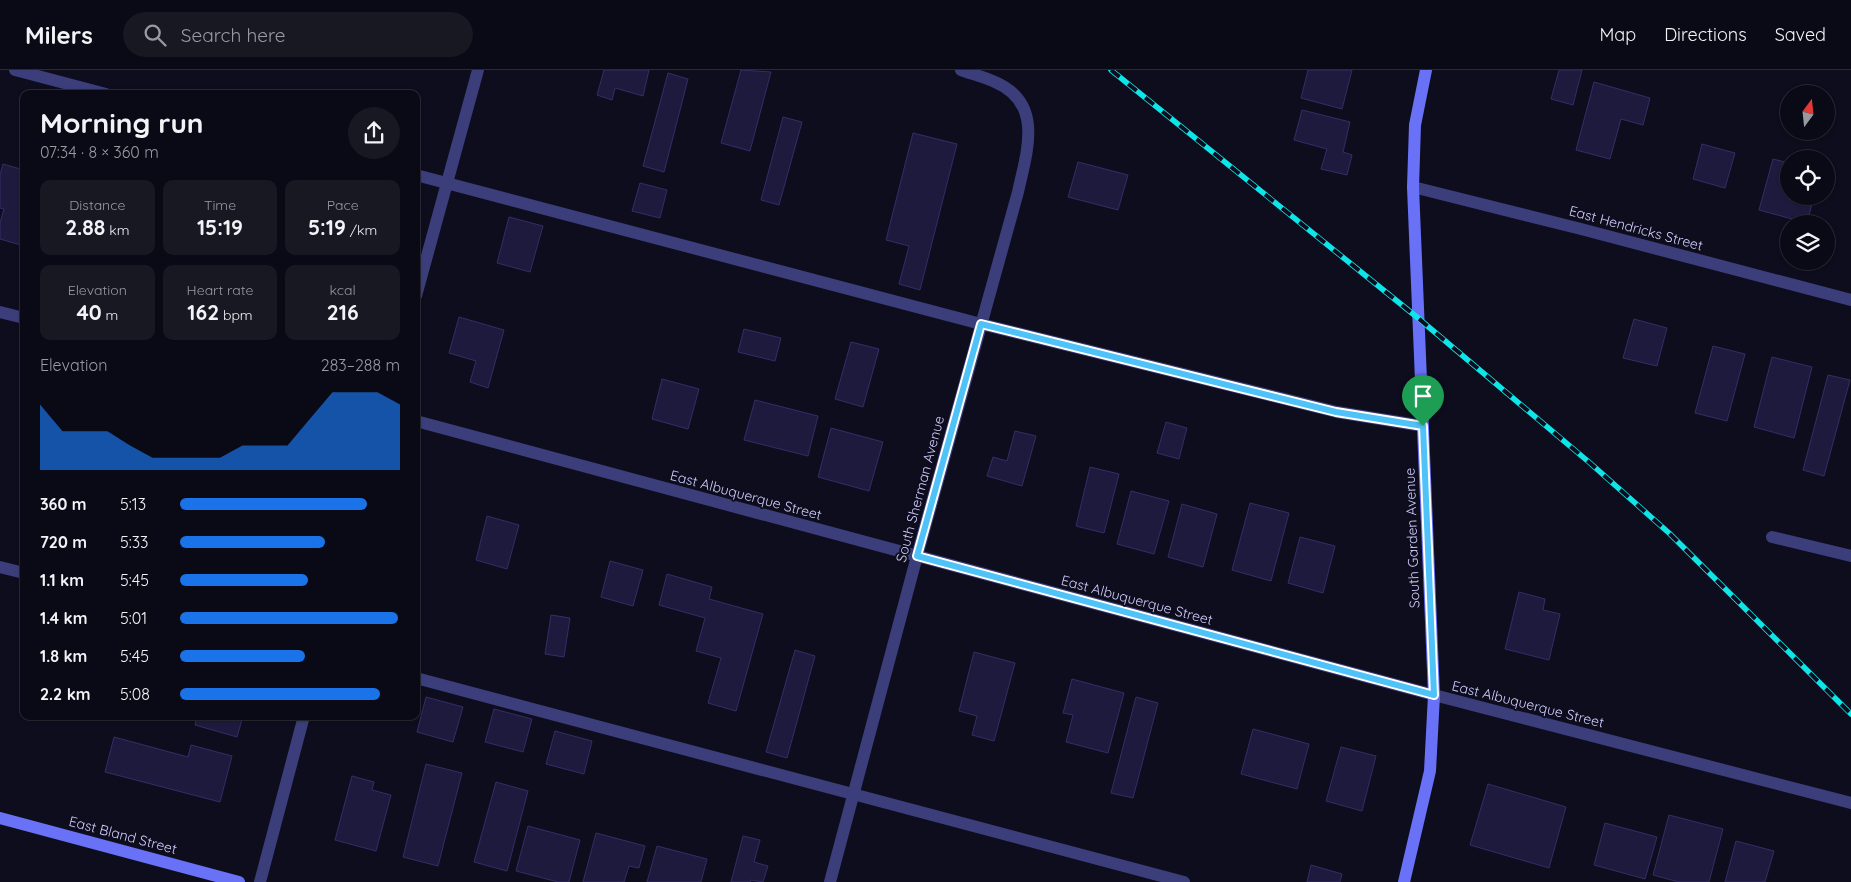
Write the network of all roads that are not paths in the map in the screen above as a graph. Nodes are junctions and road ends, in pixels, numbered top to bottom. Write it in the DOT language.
graph roads {
  1 [pos="15,70"];
  2 [pos="478,70"];
  3 [pos="961,70"];
  4 [pos="1426,70"];
  5 [pos="91,90"];
  6 [pos="420,176"];
  7 [pos="447,183"];
  8 [pos="1413,187"];
  9 [pos="420,281"];
  10 [pos="1851,300"];
  11 [pos="0,312"];
  12 [pos="20,317"];
  13 [pos="981,324"];
  14 [pos="420,422"];
  15 [pos="1423,426"];
  16 [pos="1772,537"];
  17 [pos="917,556"];
  18 [pos="1851,556"];
  19 [pos="0,567"];
  20 [pos="20,572"];
  21 [pos="420,679"];
  22 [pos="1434,695"];
  23 [pos="303,720"];
  24 [pos="853,795"];
  25 [pos="1851,803"];
  26 [pos="0,818"];
  27 [pos="239,882"];
  28 [pos="260,882"];
  29 [pos="830,882"];
  30 [pos="1184,882"];
  31 [pos="1404,882"];
  1 -- 5 [label="street"];
  2 -- 7 [label="street"];
  3 -- 13 [label="street, South Sherman Avenue"];
  4 -- 8 [label="street, South Garden Avenue"];
  6 -- 7 [label="street"];
  7 -- 9 [label="street"];
  7 -- 13 [label="street"];
  8 -- 10 [label="street, East Hendricks Street"];
  8 -- 15 [label="street, South Garden Avenue"];
  11 -- 12 [label="street"];
  13 -- 15 [label="street"];
  13 -- 17 [label="street, South Sherman Avenue"];
  14 -- 17 [label="street, East Albuquerque Street"];
  15 -- 22 [label="street, South Garden Avenue"];
  16 -- 18 [label="street"];
  17 -- 22 [label="street, East Albuquerque Street"];
  17 -- 24 [label="street, South Sherman Avenue"];
  19 -- 20 [label="street"];
  21 -- 24 [label="street"];
  22 -- 25 [label="street, East Albuquerque Street"];
  22 -- 31 [label="street, South Garden Avenue"];
  23 -- 28 [label="street"];
  24 -- 29 [label="street, South Sherman Avenue"];
  24 -- 30 [label="street"];
  26 -- 27 [label="street, East Bland Street"];
}
